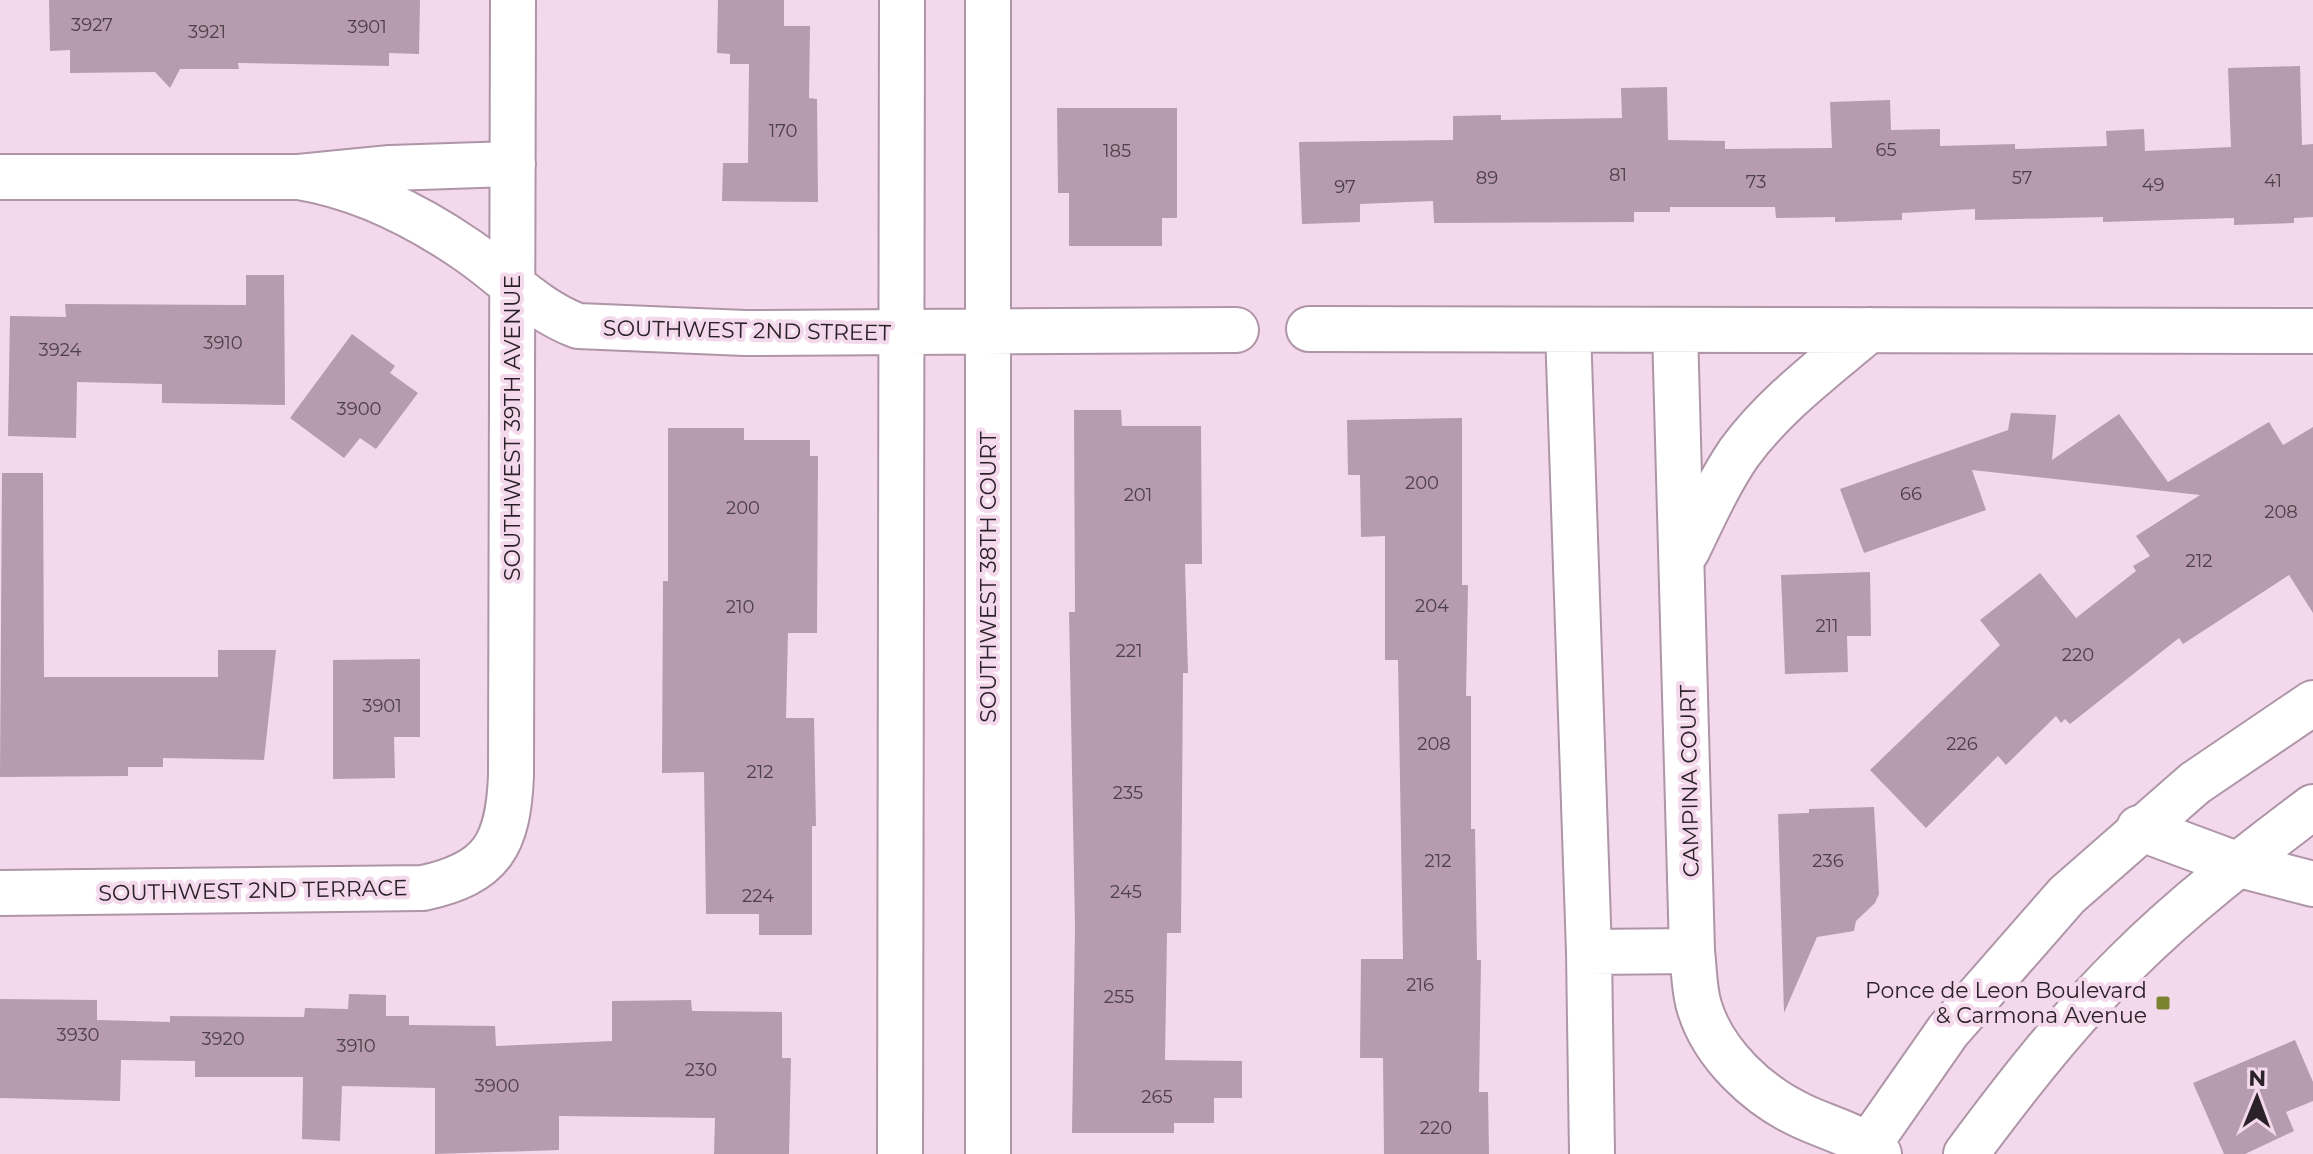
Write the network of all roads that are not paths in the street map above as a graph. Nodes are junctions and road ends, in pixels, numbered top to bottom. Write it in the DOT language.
graph roads {
  1 [pos="513,0"];
  2 [pos="902,0"];
  3 [pos="988,0"];
  4 [pos="513,164"];
  5 [pos="0,177"];
  6 [pos="299,177"];
  7 [pos="512,284"];
  8 [pos="1309,329"];
  9 [pos="989,330"];
  10 [pos="1236,330"];
  11 [pos="1568,330"];
  12 [pos="1675,330"];
  13 [pos="1869,330"];
  14 [pos="2313,331"];
  15 [pos="901,332"];
  16 [pos="1684,557"];
  17 [pos="2313,703"];
  18 [pos="2313,807"];
  19 [pos="2139,828"];
  20 [pos="495,853"];
  21 [pos="2236,864"];
  22 [pos="2313,884"];
  23 [pos="0,893"];
  24 [pos="1692,951"];
  25 [pos="1589,952"];
  26 [pos="1869,1151"];
  27 [pos="900,1154"];
  28 [pos="988,1154"];
  29 [pos="1592,1154"];
  30 [pos="1966,1154"];
  1 -- 4 [label="street, SOUTHWEST 39TH AVENUE"];
  2 -- 15 [label="street"];
  3 -- 9 [label="street, SOUTHWEST 38TH COURT"];
  4 -- 6 [label="street, SOUTHWEST 2ND STREET"];
  4 -- 7 [label="street, SOUTHWEST 39TH AVENUE"];
  5 -- 6 [label="street, SOUTHWEST 2ND STREET"];
  6 -- 7 [label="street, SOUTHWEST 2ND STREET"];
  7 -- 15 [label="street, SOUTHWEST 2ND STREET"];
  7 -- 20 [label="street, SOUTHWEST 39TH AVENUE"];
  8 -- 11 [label="street"];
  9 -- 10 [label="street, SOUTHWEST 2ND STREET"];
  9 -- 15 [label="street, SOUTHWEST 2ND STREET"];
  9 -- 28 [label="street, SOUTHWEST 38TH COURT"];
  11 -- 12 [label="street"];
  11 -- 25 [label="street"];
  12 -- 13 [label="street"];
  12 -- 16 [label="street, CAMPINA COURT"];
  13 -- 14 [label="street"];
  13 -- 16 [label="street"];
  15 -- 27 [label="street"];
  16 -- 24 [label="street, CAMPINA COURT"];
  17 -- 19 [label="street"];
  18 -- 21 [label="street"];
  19 -- 21 [label="street"];
  19 -- 26 [label="street"];
  20 -- 23 [label="street, SOUTHWEST 2ND TERRACE"];
  21 -- 22 [label="street"];
  21 -- 30 [label="street"];
  24 -- 25 [label="street"];
  24 -- 26 [label="street, CAMPINA COURT"];
  25 -- 29 [label="street"];
}
